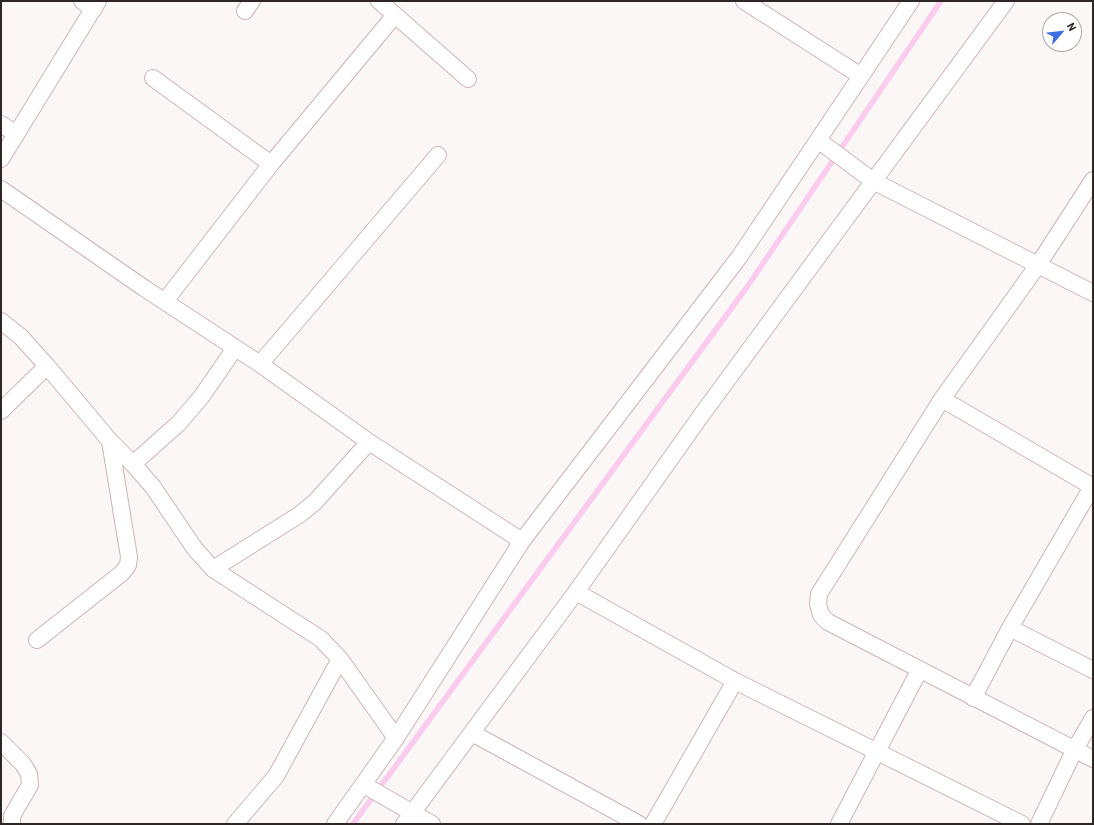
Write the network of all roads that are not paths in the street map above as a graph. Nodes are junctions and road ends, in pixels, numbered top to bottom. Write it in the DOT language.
graph roads {
  1 [pos="379,1"];
  2 [pos="744,1"];
  3 [pos="911,1"];
  4 [pos="1006,1"];
  5 [pos="91,4"];
  6 [pos="395,15"];
  7 [pos="861,76"];
  8 [pos="154,78"];
  9 [pos="468,79"];
  10 [pos="1,124"];
  11 [pos="16,134"];
  12 [pos="824,144"];
  13 [pos="438,155"];
  14 [pos="1,159"];
  15 [pos="271,164"];
  16 [pos="1093,180"];
  17 [pos="873,181"];
  18 [pos="1,189"];
  19 [pos="1038,265"];
  20 [pos="1093,293"];
  21 [pos="165,301"];
  22 [pos="1,321"];
  23 [pos="234,348"];
  24 [pos="260,364"];
  25 [pos="47,366"];
  26 [pos="942,399"];
  27 [pos="1,411"];
  28 [pos="110,442"];
  29 [pos="369,442"];
  30 [pos="133,464"];
  31 [pos="1093,486"];
  32 [pos="522,541"];
  33 [pos="213,570"];
  34 [pos="576,592"];
  35 [pos="1010,628"];
  36 [pos="37,640"];
  37 [pos="340,659"];
  38 [pos="1093,670"];
  39 [pos="919,671"];
  40 [pos="735,681"];
  41 [pos="973,698"];
  42 [pos="1093,718"];
  43 [pos="472,733"];
  44 [pos="396,738"];
  45 [pos="1,742"];
  46 [pos="1074,750"];
  47 [pos="876,751"];
  48 [pos="1093,759"];
  49 [pos="368,788"];
  50 [pos="408,819"];
  51 [pos="12,824"];
  52 [pos="236,824"];
  53 [pos="334,824"];
  54 [pos="432,824"];
  55 [pos="639,824"];
  56 [pos="653,824"];
  57 [pos="839,824"];
  58 [pos="1022,824"];
  59 [pos="1039,824"];
  1 -- 6 [label="street"];
  2 -- 7 [label="street"];
  3 -- 7 [label="street"];
  4 -- 17 [label="street"];
  5 -- 11 [label="street"];
  6 -- 9 [label="street"];
  6 -- 15 [label="street"];
  7 -- 12 [label="street"];
  8 -- 15 [label="street"];
  10 -- 11 [label="street"];
  11 -- 14 [label="street"];
  12 -- 17 [label="street"];
  12 -- 32 [label="street"];
  13 -- 24 [label="street"];
  15 -- 21 [label="street"];
  16 -- 19 [label="street"];
  17 -- 19 [label="street"];
  17 -- 34 [label="street"];
  18 -- 21 [label="street"];
  19 -- 20 [label="street"];
  19 -- 26 [label="street"];
  21 -- 23 [label="street"];
  22 -- 25 [label="street"];
  23 -- 24 [label="street"];
  23 -- 30 [label="street"];
  24 -- 29 [label="street"];
  25 -- 27 [label="street"];
  25 -- 28 [label="street"];
  26 -- 31 [label="street"];
  26 -- 39 [label="street"];
  28 -- 30 [label="street"];
  28 -- 36 [label="street"];
  29 -- 32 [label="street"];
  29 -- 33 [label="street"];
  30 -- 33 [label="street"];
  31 -- 35 [label="street"];
  32 -- 44 [label="street"];
  33 -- 37 [label="street"];
  34 -- 40 [label="street"];
  34 -- 43 [label="street"];
  35 -- 38 [label="street"];
  35 -- 41 [label="street"];
  37 -- 44 [label="street"];
  37 -- 52 [label="street"];
  39 -- 41 [label="street"];
  39 -- 47 [label="street"];
  40 -- 47 [label="street"];
  40 -- 56 [label="street"];
  41 -- 46 [label="street"];
  42 -- 46 [label="street"];
  43 -- 50 [label="street"];
  43 -- 55 [label="street"];
  44 -- 49 [label="street"];
  45 -- 51 [label="street"];
  46 -- 48 [label="street"];
  46 -- 59 [label="street"];
  47 -- 57 [label="street"];
  47 -- 58 [label="street"];
  49 -- 50 [label="street"];
  49 -- 53 [label="street"];
  50 -- 54 [label="street"];
}
